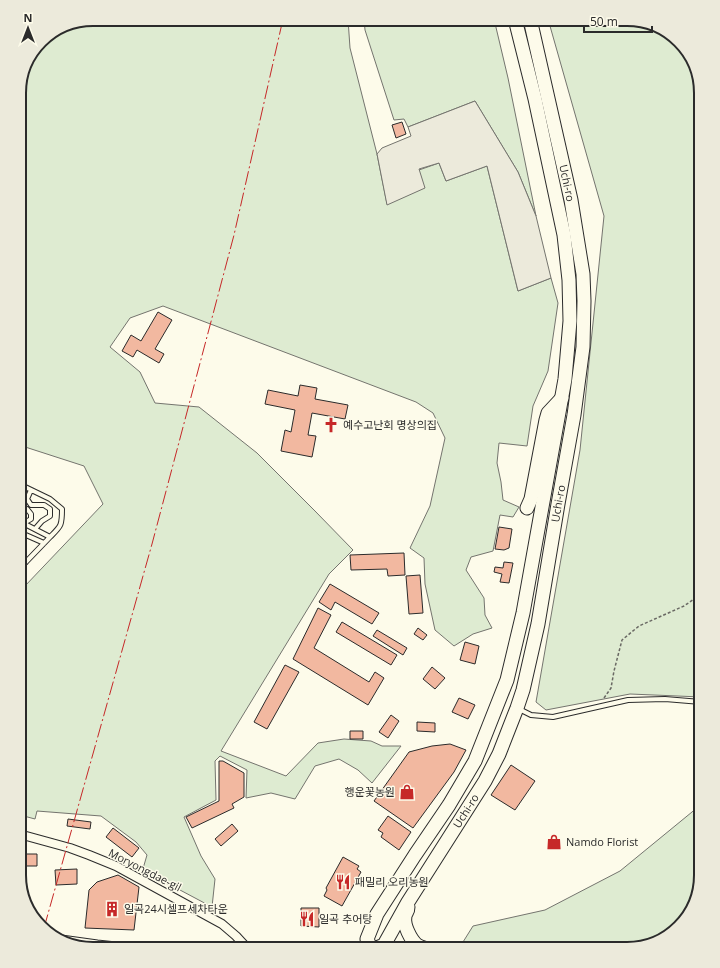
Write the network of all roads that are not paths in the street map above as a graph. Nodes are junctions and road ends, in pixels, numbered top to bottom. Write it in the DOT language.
graph roads {
  1 [pos="517,26"];
  2 [pos="532,26"];
  3 [pos="562,398"];
  4 [pos="26,488"];
  5 [pos="31,490"];
  6 [pos="527,508"];
  7 [pos="26,509"];
  8 [pos="26,522"];
  9 [pos="26,524"];
  10 [pos="35,529"];
  11 [pos="26,535"];
  12 [pos="50,537"];
  13 [pos="44,543"];
  14 [pos="26,562"];
  15 [pos="694,701"];
  16 [pos="517,708"];
  17 [pos="26,836"];
  18 [pos="408,902"];
  19 [pos="242,942"];
  20 [pos="368,942"];
  21 [pos="386,942"];
  22 [pos="415,942"];
  1 -- 3 [label="main road, Uchi-ro"];
  2 -- 16 [label="main road, Uchi-ro"];
  3 -- 6 [label="main road"];
  3 -- 20 [label="main road, Uchi-ro"];
  4 -- 5 [label="lane"];
  5 -- 10 [label="lane"];
  5 -- 12 [label="lane"];
  7 -- 8 [label="lane"];
  9 -- 10 [label="lane"];
  10 -- 12 [label="lane"];
  11 -- 13 [label="lane"];
  12 -- 13 [label="lane"];
  13 -- 14 [label="lane"];
  15 -- 16 [label="lane"];
  16 -- 18 [label="main road, Uchi-ro"];
  17 -- 19 [label="street, Moryongdae-gil"];
  18 -- 21 [label="main road, Uchi-ro"];
  18 -- 22 [label="main road"];
}
